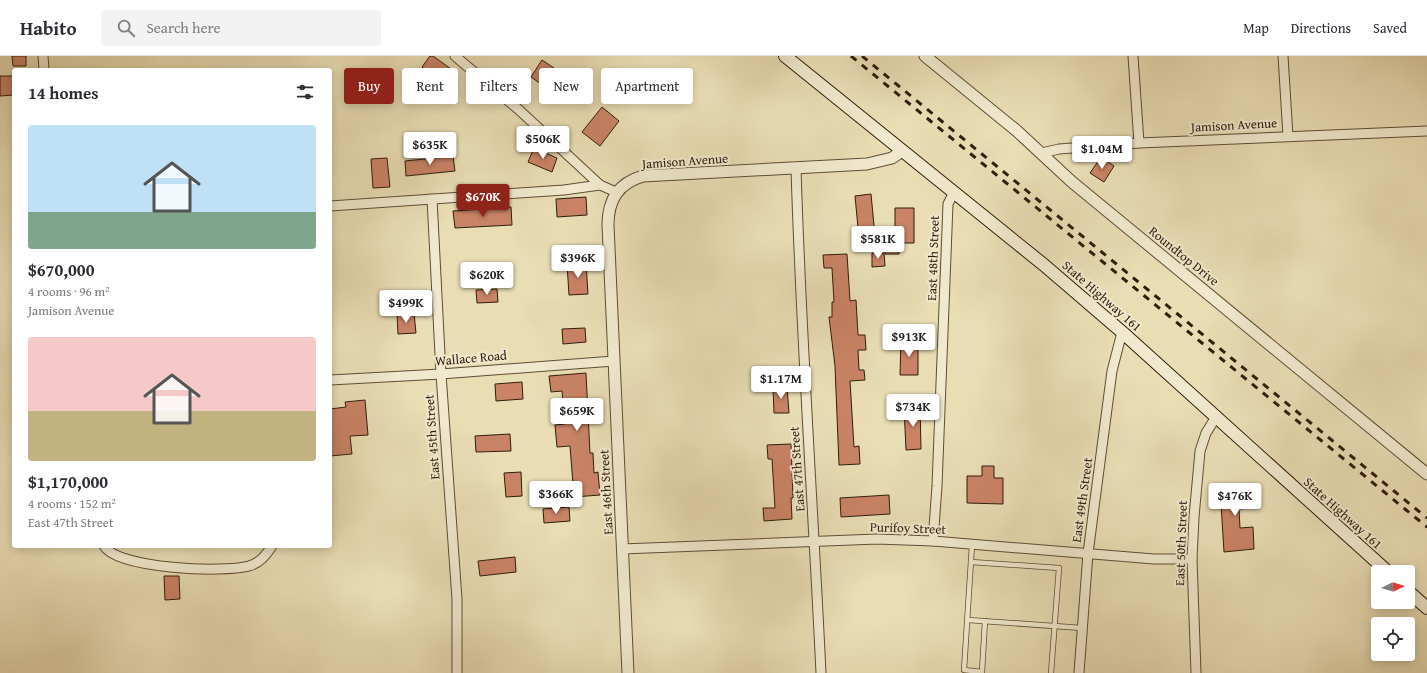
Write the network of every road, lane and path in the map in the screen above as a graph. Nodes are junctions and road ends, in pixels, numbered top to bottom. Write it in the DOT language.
graph roads {
  1 [pos="43,56"];
  2 [pos="455,56"];
  3 [pos="785,56"];
  4 [pos="925,56"];
  5 [pos="1133,56"];
  6 [pos="1284,56"];
  7 [pos="44,68"];
  8 [pos="1427,130"];
  9 [pos="1288,136"];
  10 [pos="1139,143"];
  11 [pos="902,150"];
  12 [pos="1042,153"];
  13 [pos="796,168"];
  14 [pos="600,185"];
  15 [pos="616,192"];
  16 [pos="954,192"];
  17 [pos="432,199"];
  18 [pos="332,206"];
  19 [pos="1122,332"];
  20 [pos="614,361"];
  21 [pos="440,374"];
  22 [pos="332,380"];
  23 [pos="1216,417"];
  24 [pos="1427,474"];
  25 [pos="815,541"];
  26 [pos="933,541"];
  27 [pos="972,545"];
  28 [pos="106,548"];
  29 [pos="270,548"];
  30 [pos="622,549"];
  31 [pos="1088,553"];
  32 [pos="1192,559"];
  33 [pos="971,562"];
  34 [pos="1380,565"];
  35 [pos="1415,597"];
  36 [pos="1427,608"];
  37 [pos="968,620"];
  38 [pos="985,622"];
  39 [pos="1055,626"];
  40 [pos="1082,628"];
  41 [pos="457,673"];
  42 [pos="628,673"];
  43 [pos="821,673"];
  44 [pos="1051,673"];
  45 [pos="1079,673"];
  46 [pos="1196,673"];
  1 -- 7 [label="street"];
  2 -- 14 [label="street"];
  3 -- 11 [label="main road, State Highway 161"];
  4 -- 12 [label="street, Roundtop Drive"];
  5 -- 10 [label="street"];
  6 -- 9 [label="street"];
  8 -- 9 [label="street, Jamison Avenue"];
  9 -- 10 [label="street, Jamison Avenue"];
  10 -- 12 [label="street, Jamison Avenue"];
  11 -- 13 [label="street, Jamison Avenue"];
  11 -- 16 [label="main road, State Highway 161"];
  12 -- 24 [label="street, Roundtop Drive"];
  13 -- 15 [label="street, Jamison Avenue"];
  13 -- 25 [label="street, East 47th Street"];
  14 -- 15 [label="street"];
  14 -- 17 [label="street"];
  15 -- 20 [label="street, East 46th Street"];
  16 -- 19 [label="main road, State Highway 161"];
  16 -- 26 [label="street, East 48th Street"];
  17 -- 18 [label="street"];
  17 -- 21 [label="street, East 45th Street"];
  19 -- 23 [label="main road, State Highway 161"];
  19 -- 31 [label="street, East 49th Street"];
  20 -- 21 [label="street, Wallace Road"];
  20 -- 30 [label="street, East 46th Street"];
  21 -- 22 [label="street, Wallace Road"];
  21 -- 41 [label="street, East 45th Street"];
  23 -- 32 [label="street, East 50th Street"];
  23 -- 34 [label="main road, State Highway 161"];
  25 -- 26 [label="street, Purifoy Street"];
  25 -- 30 [label="street, Purifoy Street"];
  25 -- 43 [label="street, East 47th Street"];
  26 -- 27 [label="street, Purifoy Street"];
  27 -- 31 [label="street, Purifoy Street"];
  27 -- 33 [label="lane"];
  28 -- 29 [label="street"];
  30 -- 42 [label="street, East 46th Street"];
  31 -- 32 [label="street, Purifoy Street"];
  31 -- 40 [label="street, East 49th Street"];
  32 -- 46 [label="street, East 50th Street"];
  33 -- 37 [label="lane"];
  33 -- 39 [label="lane"];
  35 -- 36 [label="main road"];
  37 -- 38 [label="lane"];
  37 -- 38 [label="lane"];
  38 -- 39 [label="lane"];
  39 -- 40 [label="lane"];
  39 -- 44 [label="lane"];
  40 -- 45 [label="street, East 49th Street"];
}
